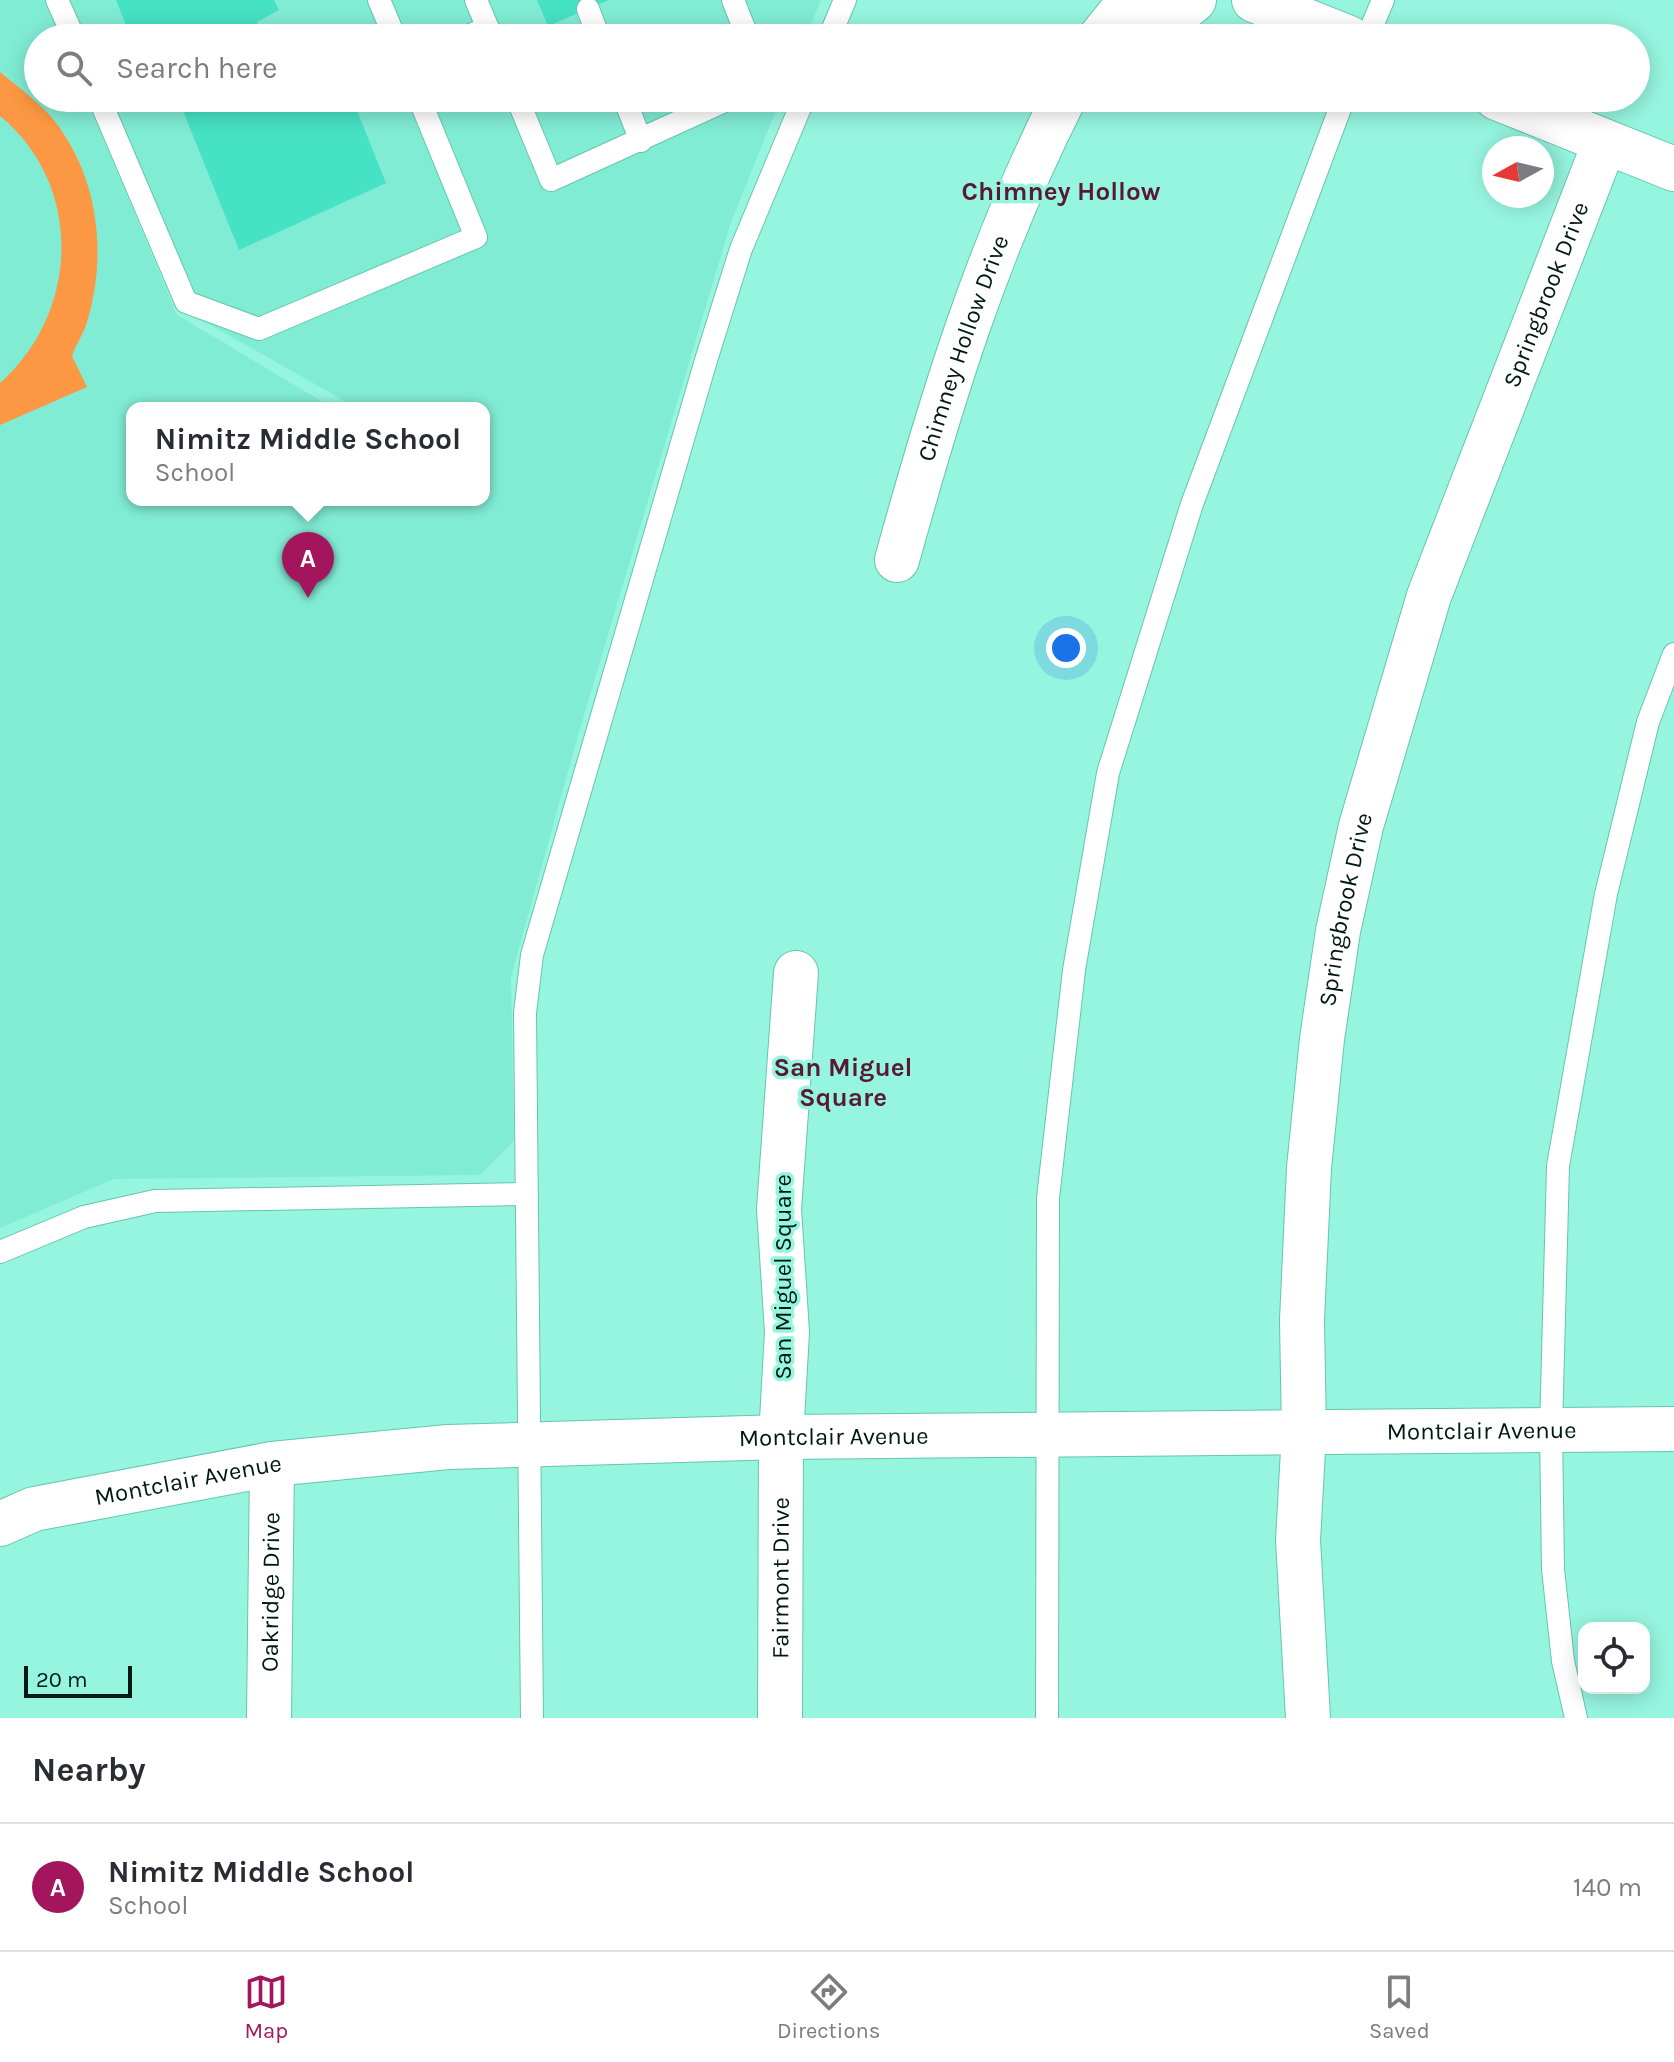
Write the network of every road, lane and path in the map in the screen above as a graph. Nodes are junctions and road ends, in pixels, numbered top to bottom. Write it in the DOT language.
graph roads {
  1 [pos="57,0"];
  2 [pos="379,0"];
  3 [pos="476,0"];
  4 [pos="733,0"];
  5 [pos="845,0"];
  6 [pos="1194,0"];
  7 [pos="1254,0"];
  8 [pos="1383,0"];
  9 [pos="1128,1"];
  10 [pos="588,9"];
  11 [pos="68,24"];
  12 [pos="389,24"];
  13 [pos="486,24"];
  14 [pos="594,24"];
  15 [pos="742,24"];
  16 [pos="835,24"];
  17 [pos="1111,24"];
  18 [pos="1314,24"];
  19 [pos="1373,24"];
  20 [pos="105,112"];
  21 [pos="425,112"];
  22 [pos="523,112"];
  23 [pos="630,112"];
  24 [pos="702,112"];
  25 [pos="798,112"];
  26 [pos="1057,112"];
  27 [pos="1339,112"];
  28 [pos="1531,112"];
  29 [pos="641,141"];
  30 [pos="1605,142"];
  31 [pos="1674,169"];
  32 [pos="897,560"];
  33 [pos="1674,654"];
  34 [pos="796,973"];
  35 [pos="527,1194"];
  36 [pos="0,1252"];
  37 [pos="1674,1429"];
  38 [pos="1551,1430"];
  39 [pos="1304,1432"];
  40 [pos="1048,1435"];
  41 [pos="781,1437"];
  42 [pos="528,1445"];
  43 [pos="272,1464"];
  44 [pos="0,1524"];
  45 [pos="269,1718"];
  46 [pos="532,1718"];
  47 [pos="780,1718"];
  48 [pos="1047,1718"];
  49 [pos="1308,1718"];
  50 [pos="1576,1718"];
  1 -- 11 [label="lane"];
  2 -- 12 [label="lane"];
  3 -- 13 [label="lane"];
  4 -- 15 [label="lane"];
  5 -- 16 [label="lane"];
  6 -- 9 [label="street"];
  7 -- 18 [label="street"];
  8 -- 19 [label="lane"];
  9 -- 17 [label="street"];
  10 -- 14 [label="lane"];
  20 -- 21 [label="lane"];
  22 -- 29 [label="lane"];
  23 -- 29 [label="lane"];
  24 -- 29 [label="lane"];
  25 -- 35 [label="lane"];
  26 -- 32 [label="street, Chimney Hollow Drive"];
  27 -- 40 [label="lane"];
  28 -- 30 [label="street"];
  30 -- 31 [label="street"];
  30 -- 39 [label="street, Springbrook Drive"];
  33 -- 38 [label="lane"];
  34 -- 41 [label="street, San Miguel Square"];
  35 -- 36 [label="lane"];
  35 -- 42 [label="lane"];
  37 -- 38 [label="street, Montclair Avenue"];
  38 -- 39 [label="street, Montclair Avenue"];
  38 -- 50 [label="lane"];
  39 -- 40 [label="street, Montclair Avenue"];
  39 -- 49 [label="street, Springbrook Drive"];
  40 -- 41 [label="street, Montclair Avenue"];
  40 -- 48 [label="lane"];
  41 -- 42 [label="street, Montclair Avenue"];
  41 -- 47 [label="street, Fairmont Drive"];
  42 -- 43 [label="street, Montclair Avenue"];
  42 -- 46 [label="lane"];
  43 -- 44 [label="street, Montclair Avenue"];
  43 -- 45 [label="street, Oakridge Drive"];
}
